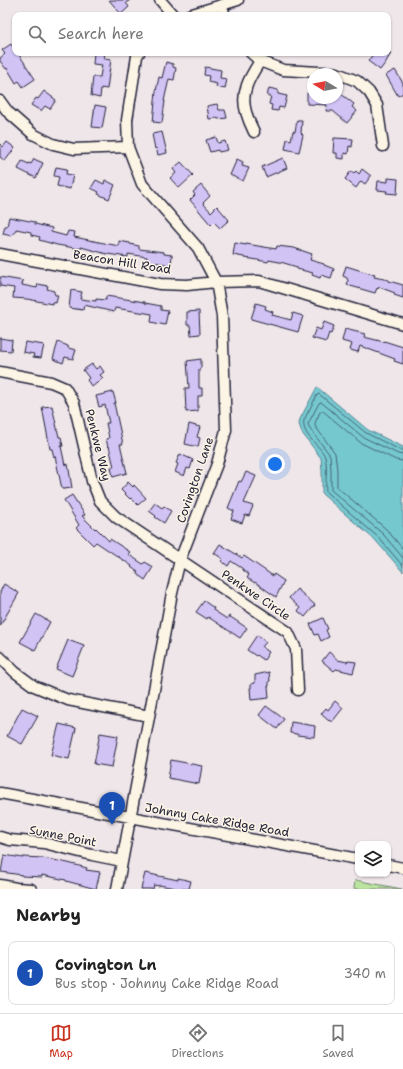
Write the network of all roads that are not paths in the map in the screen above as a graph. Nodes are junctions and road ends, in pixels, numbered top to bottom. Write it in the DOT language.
graph roads {
  1 [pos="160,0"];
  2 [pos="238,0"];
  3 [pos="223,10"];
  4 [pos="170,12"];
  5 [pos="209,12"];
  6 [pos="137,56"];
  7 [pos="254,56"];
  8 [pos="260,61"];
  9 [pos="0,101"];
  10 [pos="254,132"];
  11 [pos="383,146"];
  12 [pos="128,147"];
  13 [pos="0,254"];
  14 [pos="216,282"];
  15 [pos="403,324"];
  16 [pos="0,372"];
  17 [pos="180,560"];
  18 [pos="0,658"];
  19 [pos="298,690"];
  20 [pos="149,716"];
  21 [pos="0,793"];
  22 [pos="130,817"];
  23 [pos="0,837"];
  24 [pos="355,858"];
  25 [pos="122,861"];
  26 [pos="391,866"];
  27 [pos="403,868"];
  28 [pos="0,885"];
  29 [pos="31,889"];
  30 [pos="117,889"];
  1 -- 4 [label="street"];
  2 -- 3 [label="street"];
  3 -- 5 [label="street"];
  6 -- 12 [label="street, Covington Lane"];
  7 -- 8 [label="street"];
  8 -- 10 [label="street"];
  8 -- 11 [label="street"];
  9 -- 12 [label="street"];
  12 -- 14 [label="street, Covington Lane"];
  13 -- 14 [label="street, Beacon Hill Road"];
  14 -- 15 [label="street, Beacon Hill Road"];
  14 -- 17 [label="street, Covington Lane"];
  16 -- 17 [label="street, Penkwe Way"];
  17 -- 19 [label="street, Penkwe Circle"];
  17 -- 20 [label="street, Covington Lane"];
  18 -- 20 [label="street"];
  20 -- 22 [label="street, Covington Lane"];
  21 -- 22 [label="street, Johnny Cake Ridge Road"];
  22 -- 24 [label="street, Johnny Cake Ridge Road"];
  22 -- 25 [label="street, Covington Lane"];
  23 -- 25 [label="street, Sunne Point"];
  25 -- 30 [label="street, Covington Lane"];
  26 -- 27 [label="street"];
  28 -- 29 [label="street"];
}
